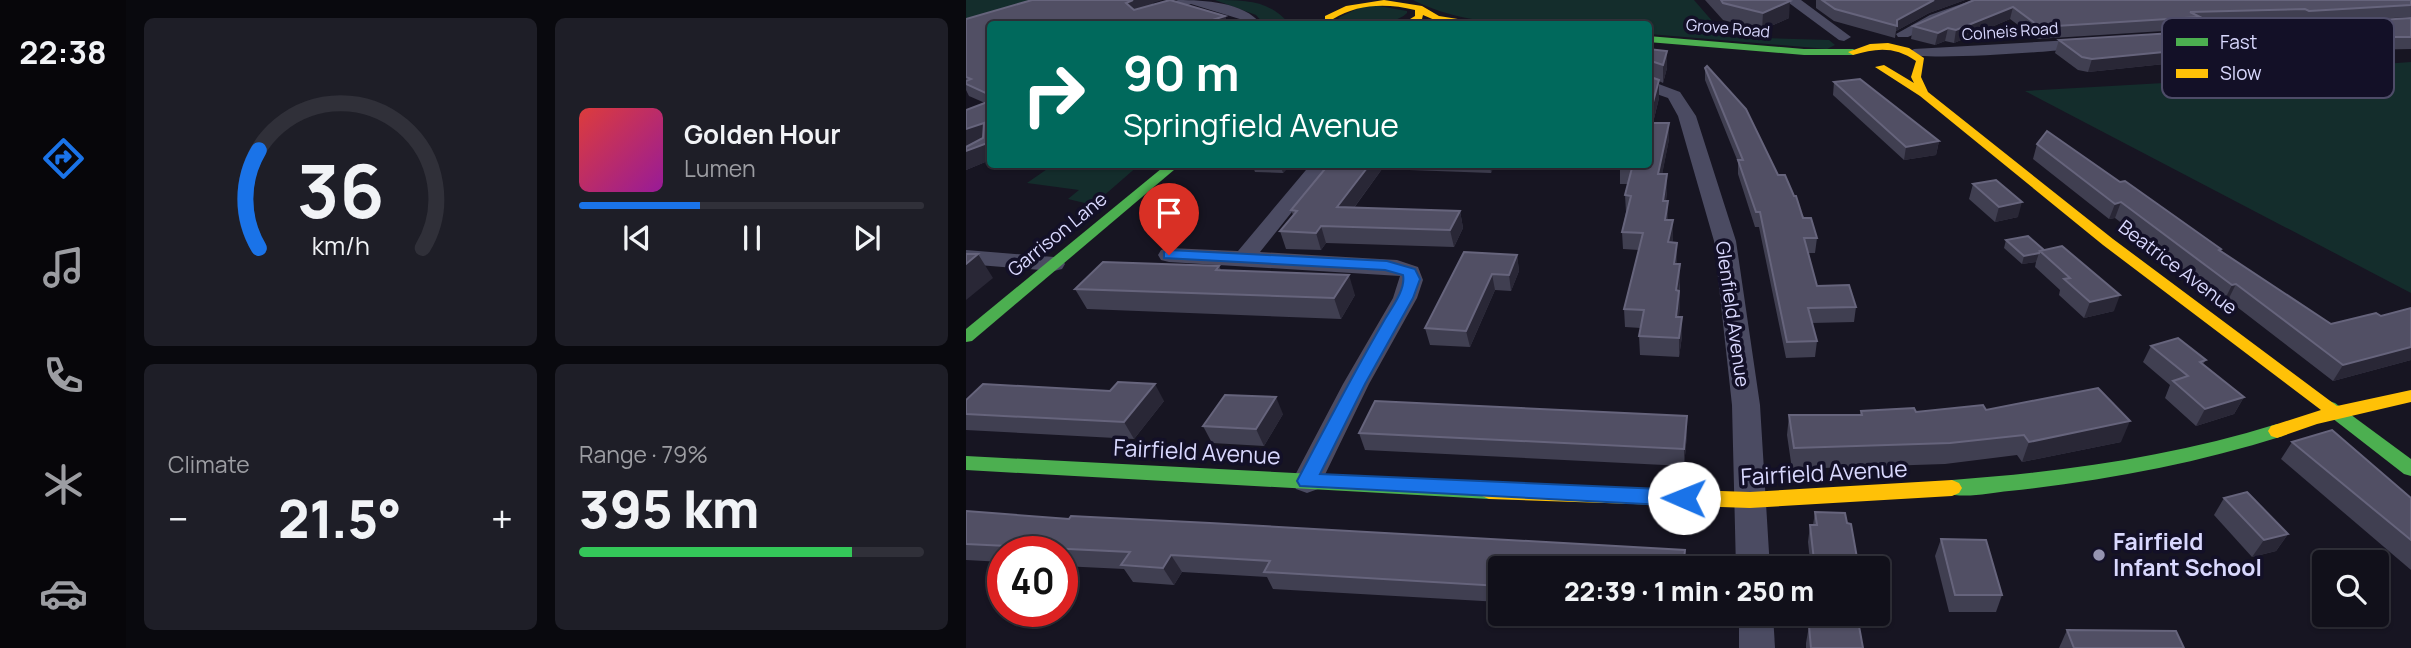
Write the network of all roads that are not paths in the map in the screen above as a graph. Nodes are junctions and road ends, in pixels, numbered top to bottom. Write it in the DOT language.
graph roads {
  1 [pos="1377,0"];
  2 [pos="1792,0"];
  3 [pos="1985,0"];
  4 [pos="1386,1"];
  5 [pos="1140,16"];
  6 [pos="1422,18"];
  7 [pos="1251,21"];
  8 [pos="1326,21"];
  9 [pos="1448,21"];
  10 [pos="1903,34"];
  11 [pos="1652,38"];
  12 [pos="2109,42"];
  13 [pos="1864,51"];
  14 [pos="1915,58"];
  15 [pos="1880,67"];
  16 [pos="1652,87"];
  17 [pos="1924,94"];
  18 [pos="1170,168"];
  19 [pos="1318,168"];
  20 [pos="1169,255"];
  21 [pos="966,257"];
  22 [pos="1244,258"];
  23 [pos="1054,264"];
  24 [pos="966,337"];
  25 [pos="2411,396"];
  26 [pos="2339,413"];
  27 [pos="966,463"];
  28 [pos="2411,468"];
  29 [pos="1307,481"];
  30 [pos="1750,500"];
  31 [pos="1752,556"];
  32 [pos="1756,626"];
  33 [pos="1757,648"];
  1 -- 4 [label="main road"];
  2 -- 13 [label="street"];
  3 -- 10 [label="street"];
  4 -- 6 [label="main road"];
  4 -- 8 [label="main road"];
  5 -- 7 [label="street"];
  6 -- 9 [label="main road"];
  10 -- 13 [label="street"];
  10 -- 14 [label="street"];
  11 -- 13 [label="main road, Grove Road"];
  12 -- 14 [label="street, Colneis Road"];
  13 -- 14 [label="main road"];
  13 -- 15 [label="main road"];
  14 -- 15 [label="main road"];
  14 -- 17 [label="main road"];
  15 -- 17 [label="main road, Beatrice Avenue"];
  16 -- 30 [label="street, Glenfield Avenue"];
  17 -- 26 [label="main road, Beatrice Avenue"];
  18 -- 23 [label="main road, Garrison Lane"];
  19 -- 22 [label="street"];
  20 -- 22 [label="street"];
  21 -- 23 [label="street"];
  22 -- 29 [label="street"];
  23 -- 24 [label="main road, Garrison Lane"];
  25 -- 26 [label="main road, Fairfield Avenue"];
  26 -- 28 [label="main road, Beatrice Avenue"];
  26 -- 30 [label="main road, Fairfield Avenue"];
  27 -- 29 [label="main road, Fairfield Avenue"];
  29 -- 30 [label="main road, Fairfield Avenue"];
  30 -- 31 [label="street, Glenfield Avenue"];
  32 -- 33 [label="street"];
}
